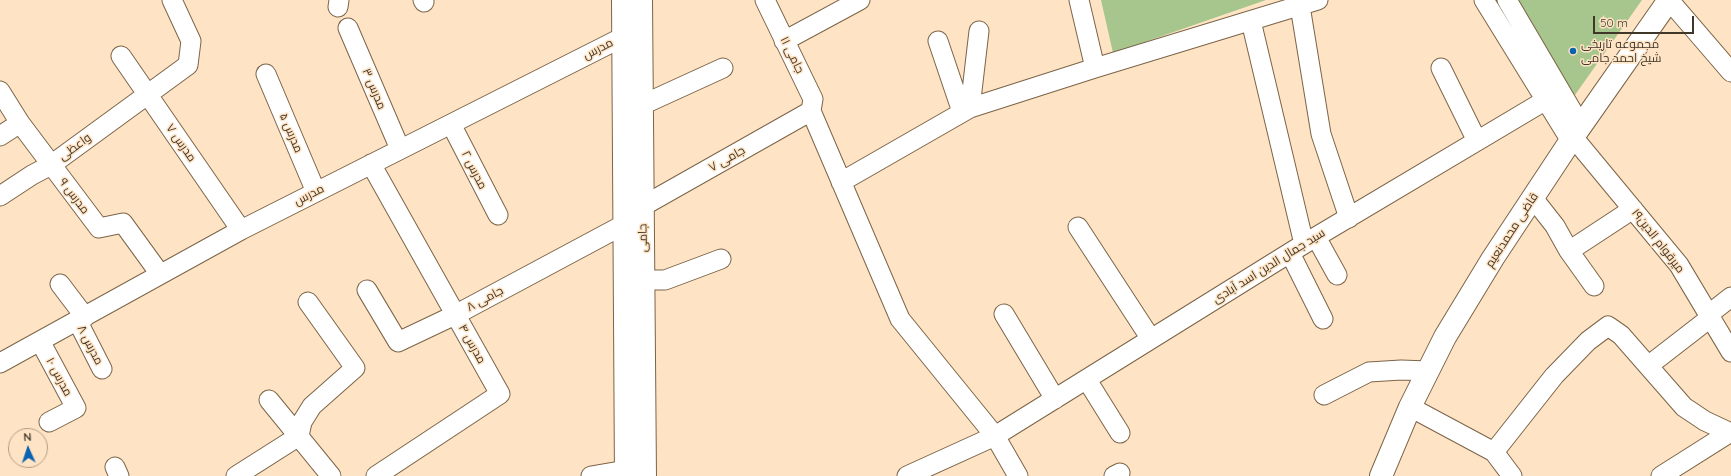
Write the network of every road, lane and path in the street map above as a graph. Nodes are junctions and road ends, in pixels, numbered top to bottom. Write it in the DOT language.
graph roads {
  1 [pos="172,0"];
  2 [pos="623,0"];
  3 [pos="642,0"];
  4 [pos="764,0"];
  5 [pos="860,0"];
  6 [pos="1079,0"];
  7 [pos="1318,0"];
  8 [pos="1484,0"];
  9 [pos="1507,0"];
  10 [pos="1669,0"];
  11 [pos="1300,6"];
  12 [pos="1251,21"];
  13 [pos="348,28"];
  14 [pos="979,30"];
  15 [pos="632,35"];
  16 [pos="938,40"];
  17 [pos="784,41"];
  18 [pos="121,56"];
  19 [pos="723,68"];
  20 [pos="1095,68"];
  21 [pos="1442,68"];
  22 [pos="1731,72"];
  23 [pos="266,74"];
  24 [pos="0,91"];
  25 [pos="147,94"];
  26 [pos="1546,100"];
  27 [pos="642,105"];
  28 [pos="966,110"];
  29 [pos="811,111"];
  30 [pos="20,123"];
  31 [pos="451,124"];
  32 [pos="1575,135"];
  33 [pos="0,136"];
  34 [pos="1477,141"];
  35 [pos="400,149"];
  36 [pos="371,164"];
  37 [pos="51,165"];
  38 [pos="842,182"];
  39 [pos="316,192"];
  40 [pos="0,196"];
  41 [pos="1533,198"];
  42 [pos="643,206"];
  43 [pos="1633,209"];
  44 [pos="498,215"];
  45 [pos="1349,218"];
  46 [pos="625,224"];
  47 [pos="1078,227"];
  48 [pos="242,230"];
  49 [pos="1303,245"];
  50 [pos="1569,251"];
  51 [pos="721,258"];
  52 [pos="160,274"];
  53 [pos="1337,275"];
  54 [pos="644,280"];
  55 [pos="60,284"];
  56 [pos="1594,286"];
  57 [pos="367,290"];
  58 [pos="1731,297"];
  59 [pos="308,302"];
  60 [pos="1004,314"];
  61 [pos="455,315"];
  62 [pos="1709,317"];
  63 [pos="81,318"];
  64 [pos="1323,320"];
  65 [pos="1151,340"];
  66 [pos="40,341"];
  67 [pos="1731,352"];
  68 [pos="0,363"];
  69 [pos="1648,366"];
  70 [pos="102,369"];
  71 [pos="1428,372"];
  72 [pos="1087,380"];
  73 [pos="1324,395"];
  74 [pos="1055,399"];
  75 [pos="269,400"];
  76 [pos="1410,407"];
  77 [pos="49,422"];
  78 [pos="1120,433"];
  79 [pos="1730,433"];
  80 [pos="299,436"];
  81 [pos="995,436"];
  82 [pos="1494,452"];
  83 [pos="386,473"];
  84 [pos="633,474"];
  85 [pos="914,475"];
  86 [pos="236,476"];
  87 [pos="331,476"];
  88 [pos="591,476"];
  89 [pos="1018,476"];
  90 [pos="1381,476"];
  91 [pos="1512,476"];
  92 [pos="1661,476"];
  1 -- 25 [label="street, واعظی"];
  2 -- 15 [label="main road, جامی"];
  3 -- 15 [label="main road, جامی"];
  4 -- 17 [label="street, جامی ۱۱"];
  5 -- 17 [label="street"];
  6 -- 20 [label="street"];
  7 -- 11 [label="street"];
  8 -- 26 [label="street"];
  9 -- 32 [label="street"];
  10 -- 22 [label="street"];
  10 -- 32 [label="main road, قاضی محمدنعیم"];
  11 -- 12 [label="street"];
  11 -- 45 [label="street"];
  12 -- 20 [label="street"];
  12 -- 49 [label="street"];
  13 -- 35 [label="street, مدرس ۳"];
  14 -- 28 [label="street"];
  15 -- 27 [label="main road, جامی"];
  15 -- 31 [label="street, مدرس"];
  15 -- 46 [label="main road, جامی"];
  16 -- 28 [label="street"];
  17 -- 29 [label="street, جامی ۱۱"];
  18 -- 25 [label="street, مدرس ۷"];
  19 -- 27 [label="street"];
  20 -- 28 [label="street"];
  21 -- 34 [label="street"];
  23 -- 39 [label="street, مدرس ۵"];
  24 -- 30 [label="street, مدرس ۹"];
  25 -- 37 [label="street, واعظی"];
  25 -- 48 [label="street, مدرس ۷"];
  26 -- 32 [label="street"];
  26 -- 34 [label="street, سید جمال الدین اسد آبادی"];
  27 -- 42 [label="main road, جامی"];
  28 -- 38 [label="street"];
  29 -- 38 [label="street, جامی ۱۱"];
  29 -- 42 [label="street, جامی ۷"];
  30 -- 33 [label="street"];
  30 -- 37 [label="street, مدرس ۹"];
  31 -- 35 [label="street, مدرس"];
  31 -- 44 [label="street, مدرس ۲"];
  32 -- 41 [label="main road, قاضی محمدنعیم"];
  32 -- 43 [label="street, میرقوام الدین۱۹"];
  34 -- 45 [label="street, سید جمال الدین اسد آبادی"];
  35 -- 36 [label="street, مدرس"];
  36 -- 39 [label="street, مدرس"];
  36 -- 61 [label="street, مدرس ۴"];
  37 -- 40 [label="street, واعظی"];
  37 -- 52 [label="street, مدرس ۹"];
  38 -- 81 [label="street, جامی ۱۱"];
  39 -- 48 [label="street, مدرس"];
  41 -- 50 [label="street"];
  41 -- 71 [label="main road, قاضی محمدنعیم"];
  42 -- 54 [label="main road, جامی"];
  43 -- 50 [label="street"];
  43 -- 62 [label="street, میرقوام الدین۱۹"];
  45 -- 49 [label="street, سید جمال الدین اسد آبادی"];
  46 -- 61 [label="street, جامی ۸"];
  46 -- 84 [label="main road, جامی"];
  47 -- 65 [label="street"];
  48 -- 52 [label="street, مدرس"];
  49 -- 53 [label="street"];
  49 -- 64 [label="street"];
  49 -- 65 [label="street, سید جمال الدین اسد آبادی"];
  50 -- 56 [label="street"];
  51 -- 54 [label="street"];
  52 -- 63 [label="street, مدرس"];
  54 -- 84 [label="main road, جامی"];
  55 -- 63 [label="street, مدرس ۸"];
  57 -- 61 [label="street, جامی ۸"];
  58 -- 62 [label="street"];
  59 -- 80 [label="street"];
  60 -- 74 [label="street"];
  61 -- 83 [label="street, مدرس ۴"];
  62 -- 67 [label="street, میرقوام الدین۱۹"];
  62 -- 69 [label="street"];
  63 -- 66 [label="street, مدرس"];
  63 -- 70 [label="street, مدرس ۸"];
  65 -- 72 [label="street, سید جمال الدین اسد آبادی"];
  66 -- 68 [label="street, مدرس"];
  66 -- 77 [label="street, مدرس ۱۰"];
  69 -- 79 [label="street"];
  69 -- 82 [label="street"];
  71 -- 73 [label="street"];
  71 -- 76 [label="main road, قاضی محمدنعیم"];
  72 -- 74 [label="street, سید جمال الدین اسد آبادی"];
  72 -- 78 [label="street"];
  74 -- 81 [label="street, سید جمال الدین اسد آبادی"];
  75 -- 80 [label="street"];
  76 -- 82 [label="street"];
  76 -- 90 [label="main road, قاضی محمدنعیم"];
  79 -- 92 [label="street"];
  80 -- 86 [label="street"];
  80 -- 87 [label="street"];
  81 -- 85 [label="street, سید جمال الدین اسد آبادی"];
  81 -- 89 [label="street, جامی ۱۱"];
  82 -- 91 [label="street"];
  84 -- 88 [label="street"];
}
